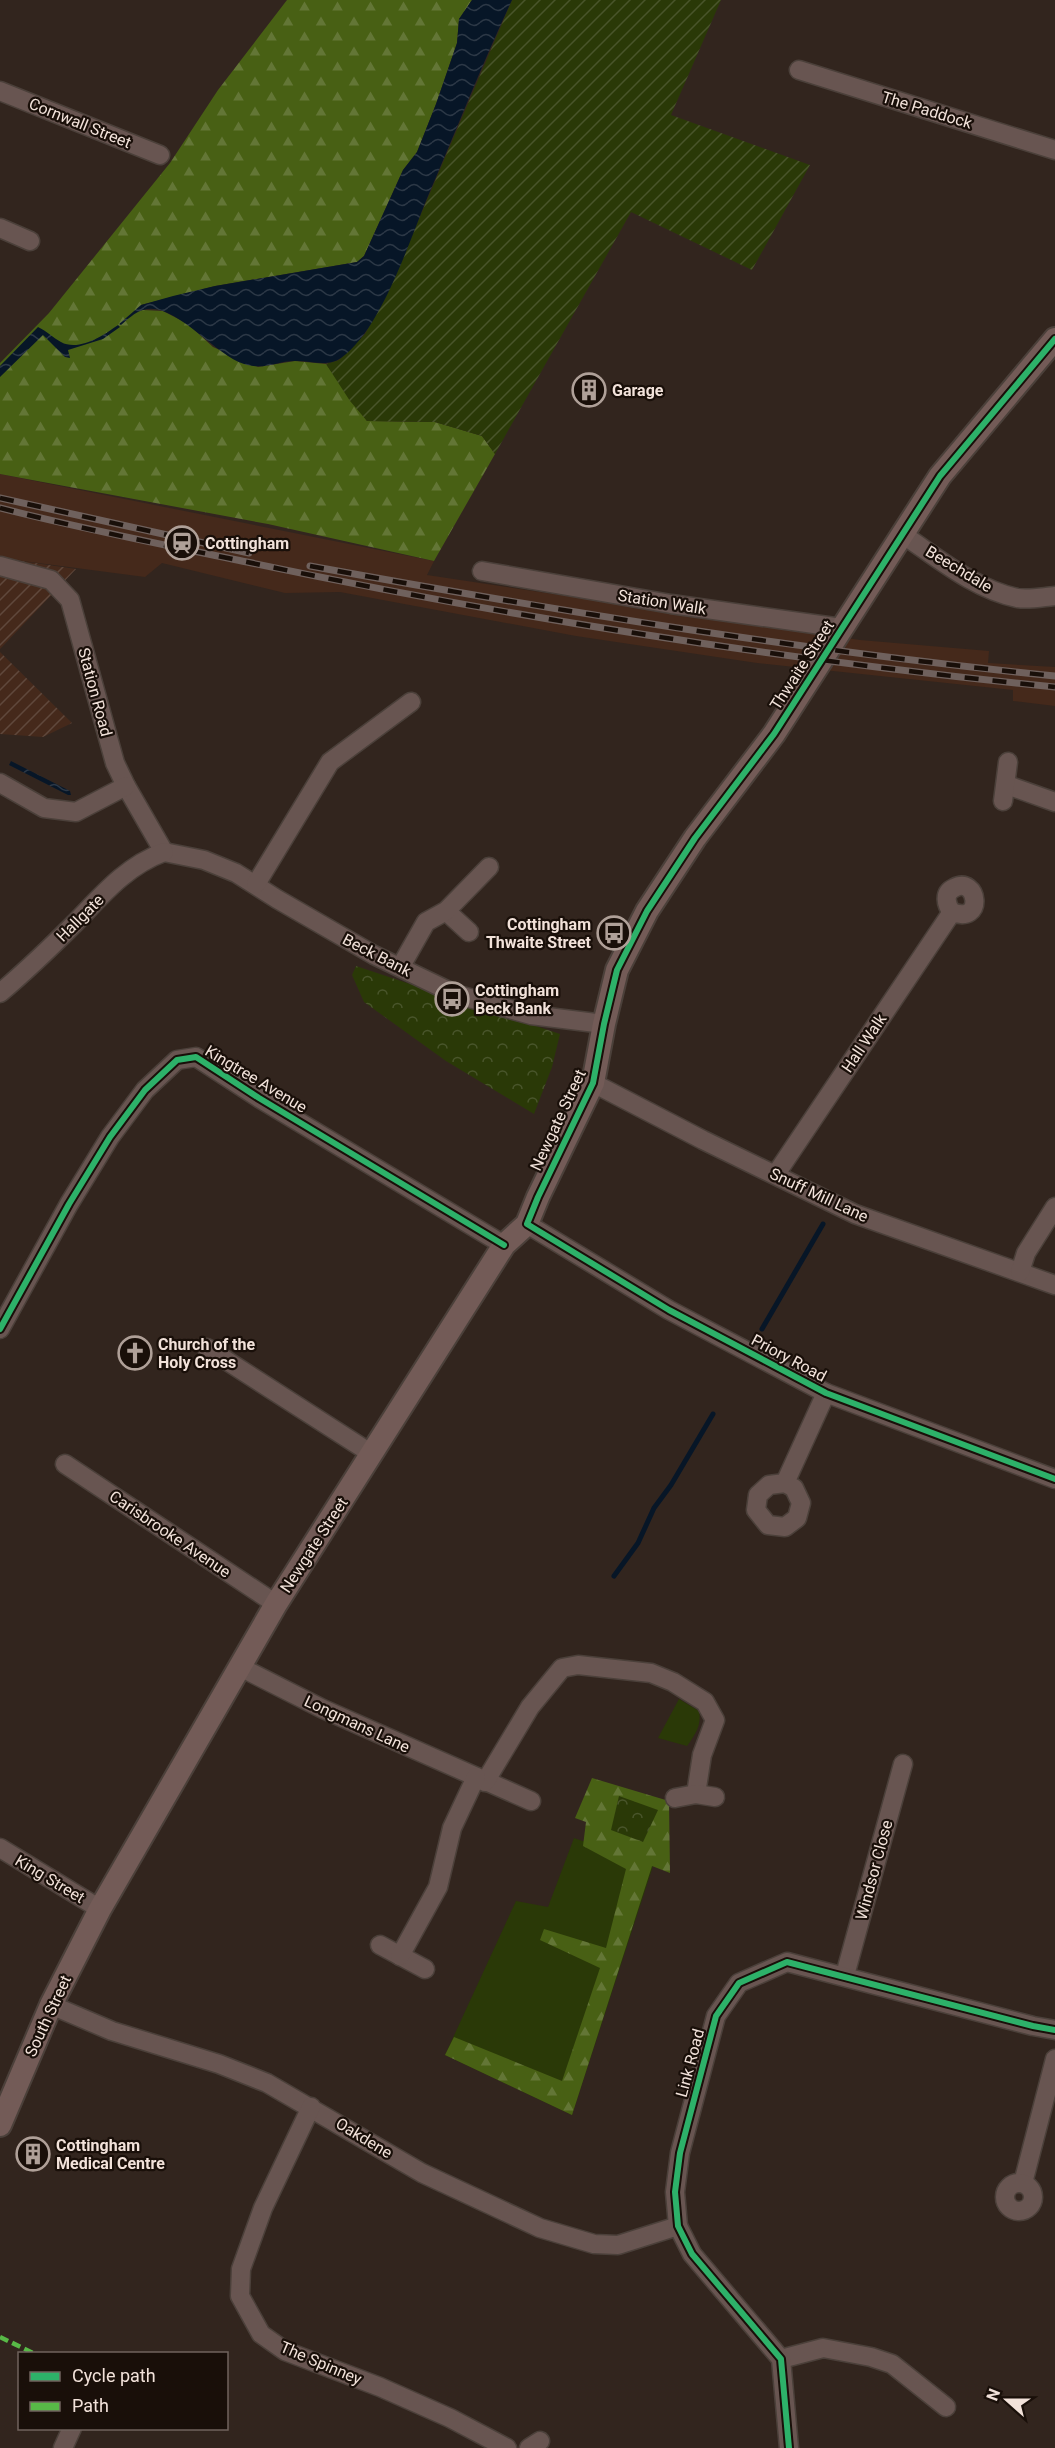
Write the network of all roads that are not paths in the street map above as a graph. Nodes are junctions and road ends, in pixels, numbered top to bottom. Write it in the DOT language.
graph roads {
  1 [pos="799,70"];
  2 [pos="0,91"];
  3 [pos="1055,150"];
  4 [pos="160,155"];
  5 [pos="1055,339"];
  6 [pos="902,534"];
  7 [pos="0,566"];
  8 [pos="482,571"];
  9 [pos="1055,596"];
  10 [pos="842,628"];
  11 [pos="411,702"];
  12 [pos="1008,762"];
  13 [pos="0,783"];
  14 [pos="126,786"];
  15 [pos="1055,802"];
  16 [pos="164,852"];
  17 [pos="489,867"];
  18 [pos="256,884"];
  19 [pos="446,911"];
  20 [pos="952,912"];
  21 [pos="469,932"];
  22 [pos="401,966"];
  23 [pos="0,993"];
  24 [pos="604,1024"];
  25 [pos="593,1083"];
  26 [pos="776,1174"];
  27 [pos="1055,1207"];
  28 [pos="527,1224"];
  29 [pos="504,1245"];
  30 [pos="1020,1272"];
  31 [pos="1055,1285"];
  32 [pos="0,1329"];
  33 [pos="207,1348"];
  34 [pos="826,1393"];
  35 [pos="372,1454"];
  36 [pos="65,1464"];
  37 [pos="1055,1479"];
  38 [pos="785,1483"];
  39 [pos="276,1604"];
  40 [pos="240,1667"];
  41 [pos="903,1764"];
  42 [pos="480,1780"];
  43 [pos="696,1794"];
  44 [pos="715,1797"];
  45 [pos="675,1798"];
  46 [pos="531,1801"];
  47 [pos="0,1848"];
  48 [pos="100,1909"];
  49 [pos="380,1945"];
  50 [pos="400,1956"];
  51 [pos="425,1969"];
  52 [pos="845,1975"];
  53 [pos="51,2005"];
  54 [pos="1055,2030"];
  55 [pos="1055,2059"];
  56 [pos="310,2107"];
  57 [pos="0,2125"];
  58 [pos="1023,2183"];
  59 [pos="678,2226"];
  60 [pos="781,2359"];
  61 [pos="950,2411"];
  62 [pos="77,2430"];
  63 [pos="792,2447"];
  64 [pos="63,2448"];
  65 [pos="507,2448"];
  1 -- 3 [label="street, The Paddock"];
  2 -- 4 [label="street, Cornwall Street"];
  5 -- 6 [label="main road, Thwaite Street"];
  6 -- 9 [label="street, Beechdale"];
  6 -- 10 [label="main road, Thwaite Street"];
  7 -- 14 [label="street, Station Road"];
  8 -- 10 [label="street, Station Walk"];
  10 -- 24 [label="main road, Thwaite Street"];
  11 -- 18 [label="street"];
  12 -- 15 [label="street"];
  13 -- 14 [label="street"];
  14 -- 16 [label="street, Station Road"];
  16 -- 18 [label="street, Beck Bank"];
  16 -- 23 [label="street, Hallgate"];
  17 -- 19 [label="street"];
  18 -- 22 [label="street, Beck Bank"];
  19 -- 21 [label="street"];
  19 -- 22 [label="street"];
  20 -- 26 [label="street, Hall Walk"];
  22 -- 24 [label="street, Beck Bank"];
  24 -- 25 [label="main road, Newgate Street"];
  25 -- 26 [label="street, Snuff Mill Lane"];
  25 -- 28 [label="main road, Newgate Street"];
  26 -- 30 [label="street, Snuff Mill Lane"];
  27 -- 30 [label="street"];
  28 -- 29 [label="main road, Newgate Street"];
  28 -- 34 [label="street, Priory Road"];
  29 -- 32 [label="street, Kingtree Avenue"];
  29 -- 35 [label="main road, Newgate Street"];
  30 -- 31 [label="street, Snuff Mill Lane"];
  33 -- 35 [label="street"];
  34 -- 37 [label="street, Priory Road"];
  34 -- 38 [label="street"];
  35 -- 39 [label="main road, Newgate Street"];
  36 -- 39 [label="street, Carisbrooke Avenue"];
  39 -- 40 [label="main road, Newgate Street"];
  40 -- 42 [label="street, Longmans Lane"];
  40 -- 48 [label="main road, Newgate Street"];
  41 -- 52 [label="street, Windsor Close"];
  42 -- 43 [label="street"];
  42 -- 46 [label="street, Longmans Lane"];
  42 -- 50 [label="street"];
  43 -- 44 [label="street"];
  43 -- 45 [label="street"];
  47 -- 48 [label="street, King Street"];
  48 -- 53 [label="main road, South Street"];
  49 -- 50 [label="street"];
  50 -- 51 [label="street"];
  52 -- 54 [label="street, Link Road"];
  52 -- 59 [label="street, Link Road"];
  53 -- 56 [label="street, Oakdene"];
  53 -- 57 [label="main road, South Street"];
  55 -- 58 [label="street"];
  56 -- 59 [label="street, Oakdene"];
  56 -- 65 [label="street, The Spinney"];
  59 -- 60 [label="street, Link Road"];
  60 -- 61 [label="street"];
  60 -- 63 [label="street"];
  62 -- 64 [label="street"];
}
